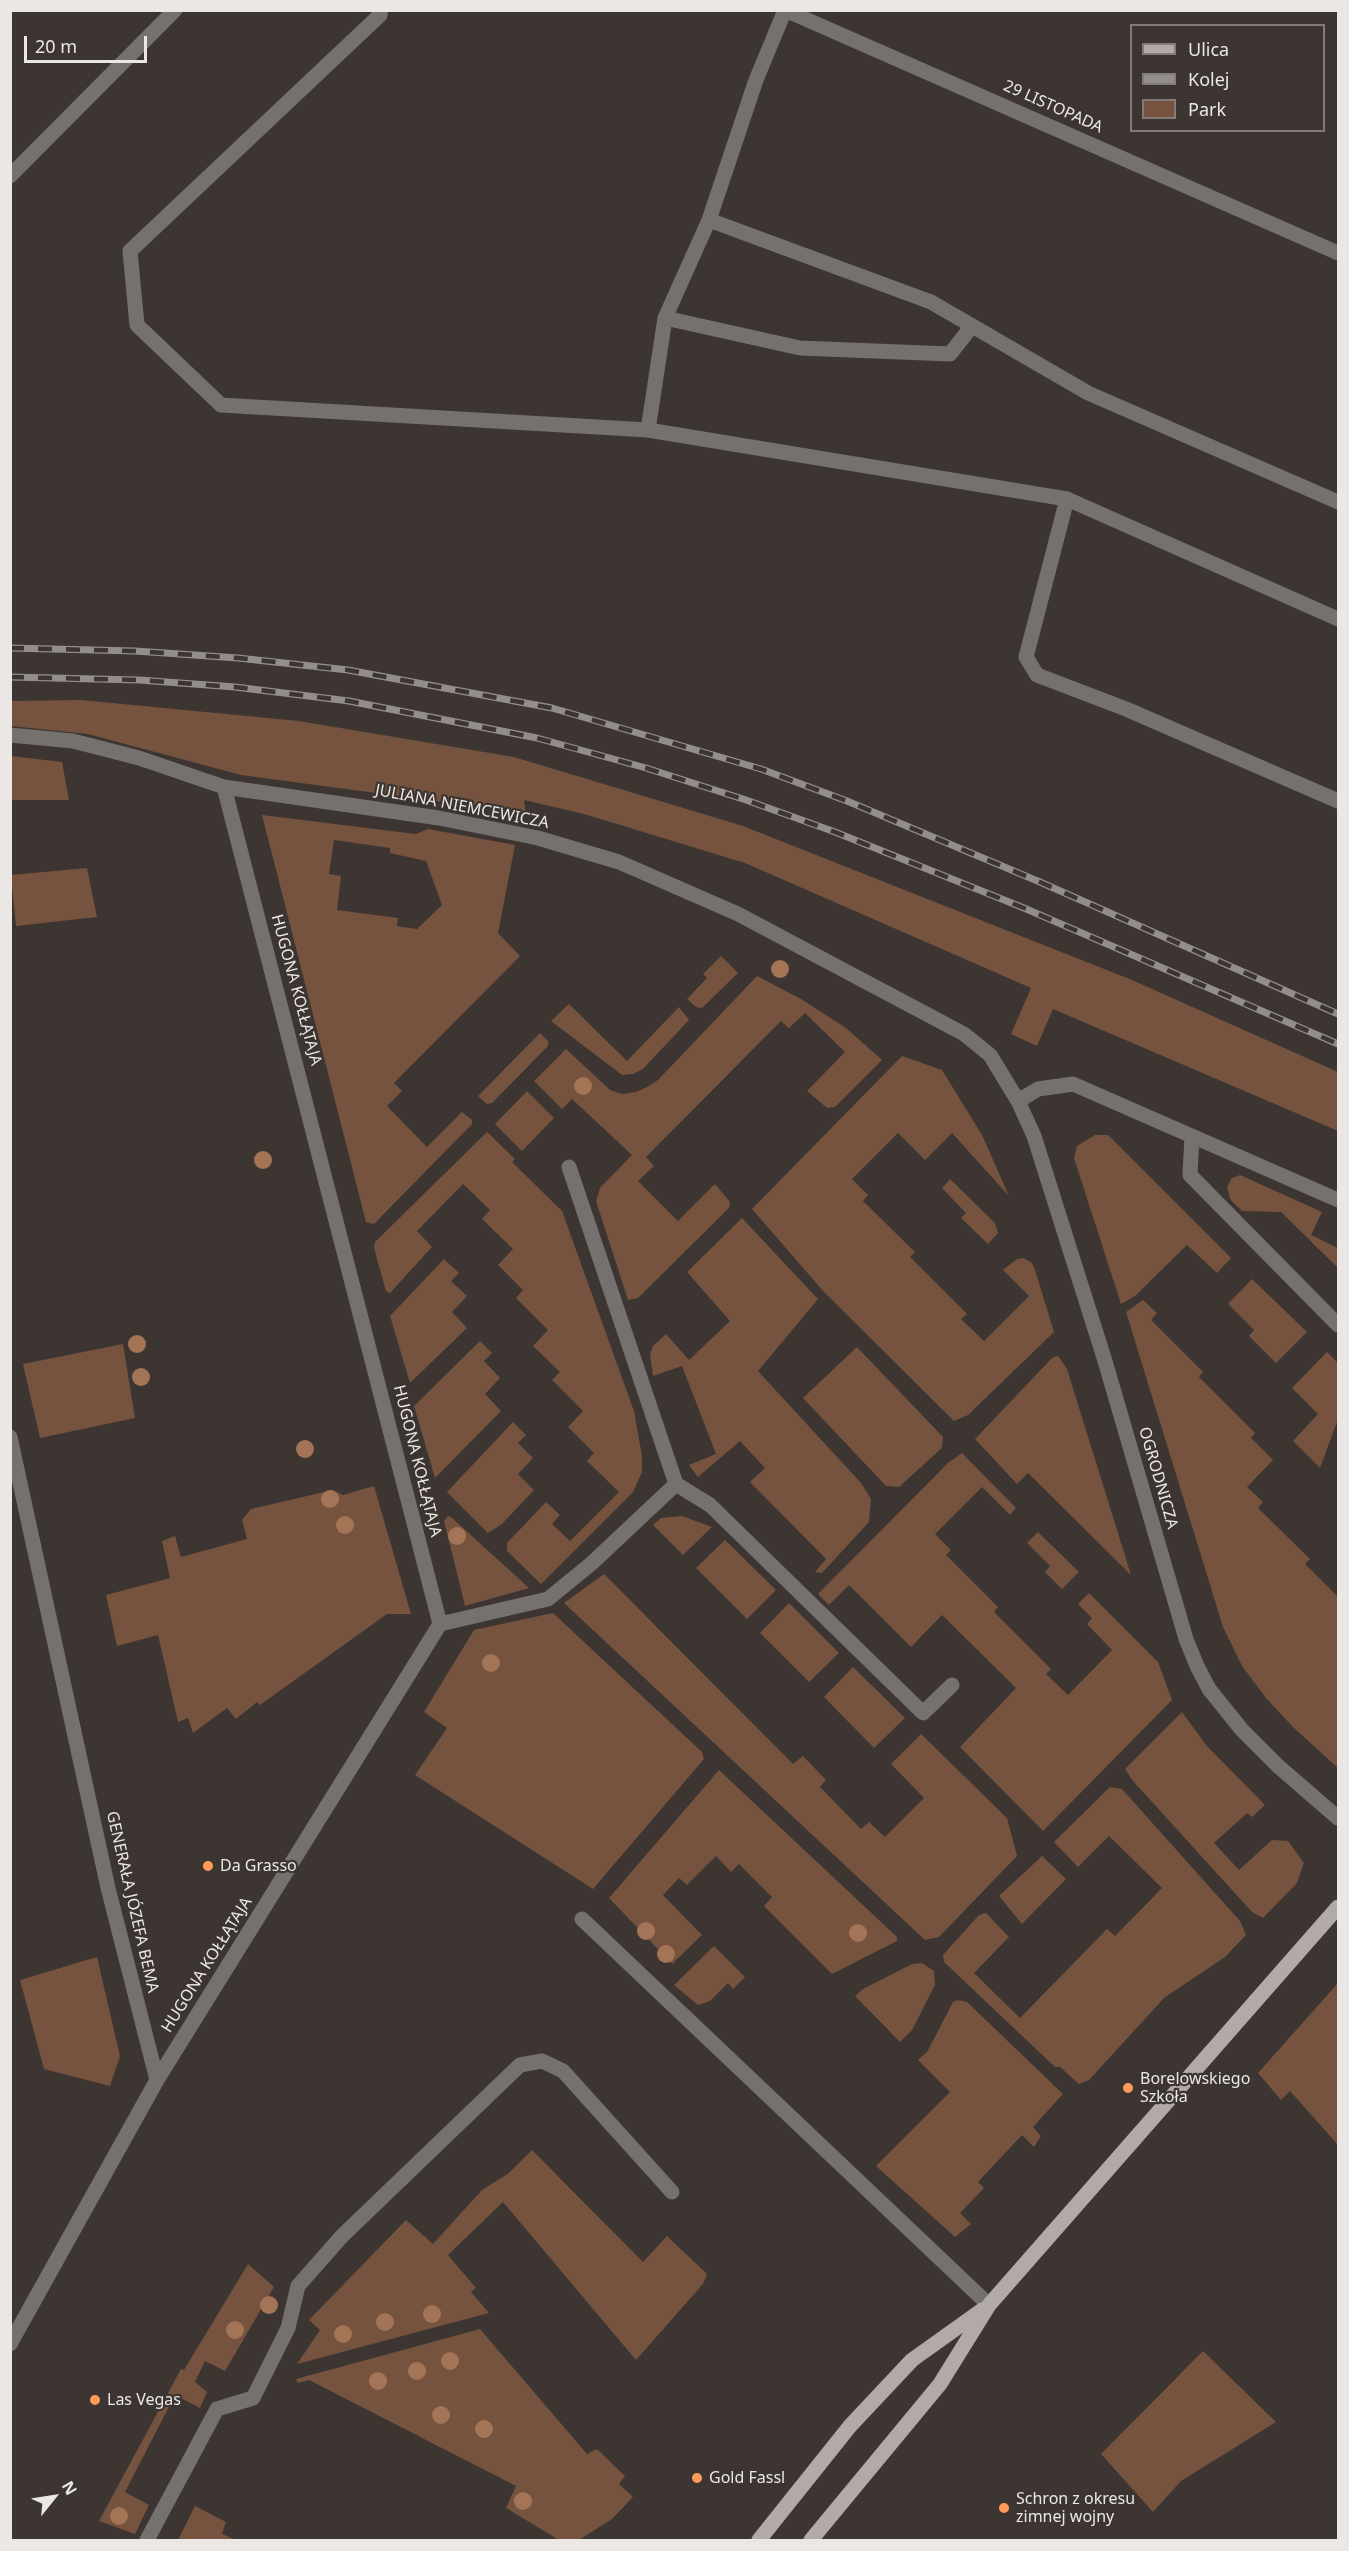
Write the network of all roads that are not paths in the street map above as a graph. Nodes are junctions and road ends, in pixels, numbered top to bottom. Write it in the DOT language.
graph roads {
  1 [pos="175,10"];
  2 [pos="381,10"];
  3 [pos="785,10"];
  4 [pos="10,176"];
  5 [pos="709,220"];
  6 [pos="1338,253"];
  7 [pos="665,318"];
  8 [pos="972,326"];
  9 [pos="648,430"];
  10 [pos="1066,499"];
  11 [pos="1338,502"];
  12 [pos="1338,619"];
  13 [pos="10,735"];
  14 [pos="224,787"];
  15 [pos="1338,801"];
  16 [pos="1018,1101"];
  17 [pos="1192,1136"];
  18 [pos="569,1167"];
  19 [pos="1338,1200"];
  20 [pos="1338,1325"];
  21 [pos="10,1437"];
  22 [pos="676,1484"];
  23 [pos="440,1624"];
  24 [pos="952,1685"];
  25 [pos="1338,1818"];
  26 [pos="1338,1907"];
  27 [pos="582,1919"];
  28 [pos="157,2080"];
  29 [pos="672,2192"];
  30 [pos="989,2305"];
  31 [pos="10,2344"];
  32 [pos="147,2541"];
  33 [pos="759,2541"];
  34 [pos="811,2541"];
  1 -- 4 [label="street"];
  2 -- 9 [label="street"];
  3 -- 5 [label="street"];
  3 -- 6 [label="street, 29 LISTOPADA"];
  5 -- 7 [label="street"];
  5 -- 8 [label="street"];
  7 -- 8 [label="street"];
  7 -- 9 [label="street"];
  8 -- 11 [label="street"];
  9 -- 10 [label="street"];
  10 -- 12 [label="street"];
  10 -- 15 [label="street"];
  13 -- 14 [label="street, JULIANA NIEMCEWICZA"];
  14 -- 16 [label="street, JULIANA NIEMCEWICZA"];
  14 -- 23 [label="street, HUGONA KOŁŁĄTAJA"];
  16 -- 17 [label="street"];
  16 -- 25 [label="street, OGRODNICZA"];
  17 -- 19 [label="street"];
  17 -- 20 [label="street"];
  18 -- 22 [label="street"];
  21 -- 28 [label="street, GENERAŁA JÓZEFA BEMA"];
  22 -- 23 [label="street"];
  22 -- 24 [label="street"];
  23 -- 28 [label="street, HUGONA KOŁŁĄTAJA"];
  26 -- 30 [label="main road"];
  27 -- 30 [label="street"];
  28 -- 31 [label="street"];
  29 -- 32 [label="street"];
  30 -- 33 [label="main road"];
  30 -- 34 [label="main road"];
}
